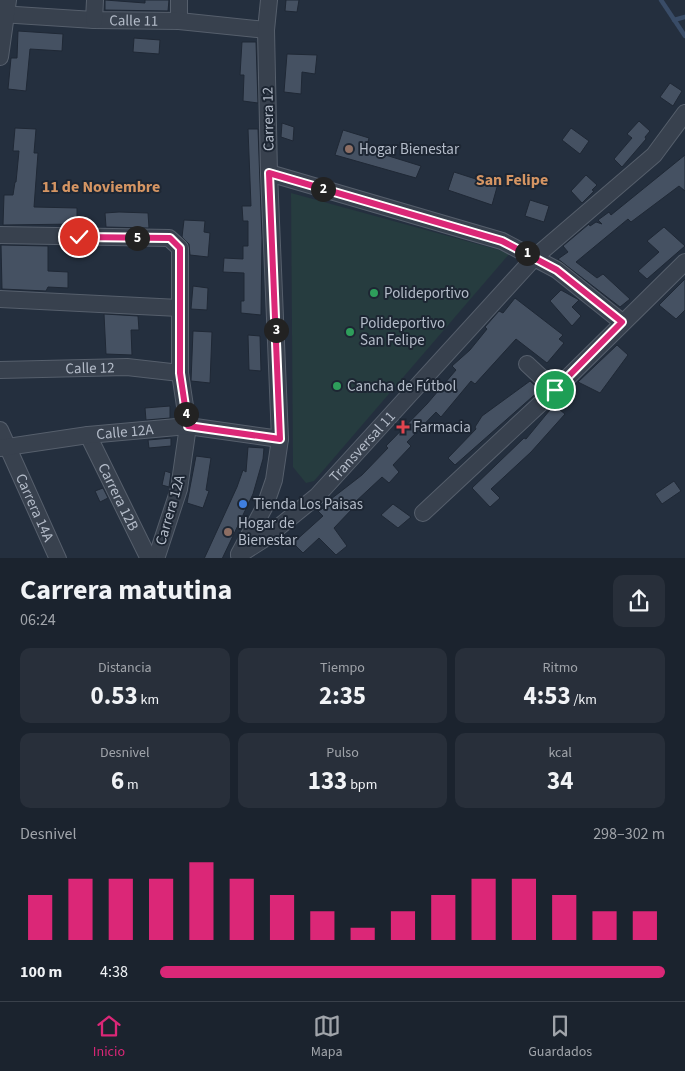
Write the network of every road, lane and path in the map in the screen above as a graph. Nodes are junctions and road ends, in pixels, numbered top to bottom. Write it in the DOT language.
graph roads {
  1 [pos="95,0"];
  2 [pos="179,0"];
  3 [pos="269,0"];
  4 [pos="5,9"];
  5 [pos="94,20"];
  6 [pos="179,21"];
  7 [pos="266,30"];
  8 [pos="0,57"];
  9 [pos="685,113"];
  10 [pos="269,173"];
  11 [pos="0,235"];
  12 [pos="535,257"];
  13 [pos="685,262"];
  14 [pos="0,298"];
  15 [pos="179,308"];
  16 [pos="622,322"];
  17 [pos="527,364"];
  18 [pos="0,370"];
  19 [pos="180,373"];
  20 [pos="555,390"];
  21 [pos="188,426"];
  22 [pos="0,430"];
  23 [pos="88,435"];
  24 [pos="280,439"];
  25 [pos="4,447"];
  26 [pos="265,506"];
  27 [pos="423,513"];
  28 [pos="289,520"];
  29 [pos="239,557"];
  30 [pos="58,558"];
  31 [pos="149,558"];
  32 [pos="156,558"];
  1 -- 5 [label="street"];
  2 -- 6 [label="street"];
  3 -- 7 [label="street, Carrera 12"];
  4 -- 5 [label="street, Calle 11"];
  4 -- 8 [label="street"];
  5 -- 6 [label="street, Calle 11"];
  6 -- 7 [label="street, Calle 11"];
  7 -- 10 [label="street, Carrera 12"];
  9 -- 12 [label="street, Transversal 11"];
  10 -- 12 [label="street"];
  10 -- 24 [label="street, Carrera 12"];
  11 -- 15 [label="street, Carrera 12A"];
  12 -- 16 [label="street"];
  12 -- 28 [label="street, Transversal 11"];
  13 -- 16 [label="street"];
  14 -- 15 [label="street"];
  15 -- 19 [label="street, Carrera 12A"];
  16 -- 20 [label="street"];
  17 -- 20 [label="street"];
  18 -- 19 [label="street, Calle 12"];
  19 -- 21 [label="street, Carrera 12A"];
  20 -- 27 [label="street"];
  21 -- 23 [label="street, Calle 12A"];
  21 -- 24 [label="street, Calle 12A"];
  21 -- 32 [label="street, Carrera 12A"];
  22 -- 25 [label="street, Carrera 14A"];
  23 -- 25 [label="street, Calle 12A"];
  23 -- 31 [label="street, Carrera 12B"];
  24 -- 26 [label="street, Carrera 12"];
  25 -- 30 [label="street, Carrera 14A"];
  26 -- 28 [label="street"];
  26 -- 29 [label="street, Carrera 12"];
  28 -- 29 [label="street, Transversal 11"];
}
